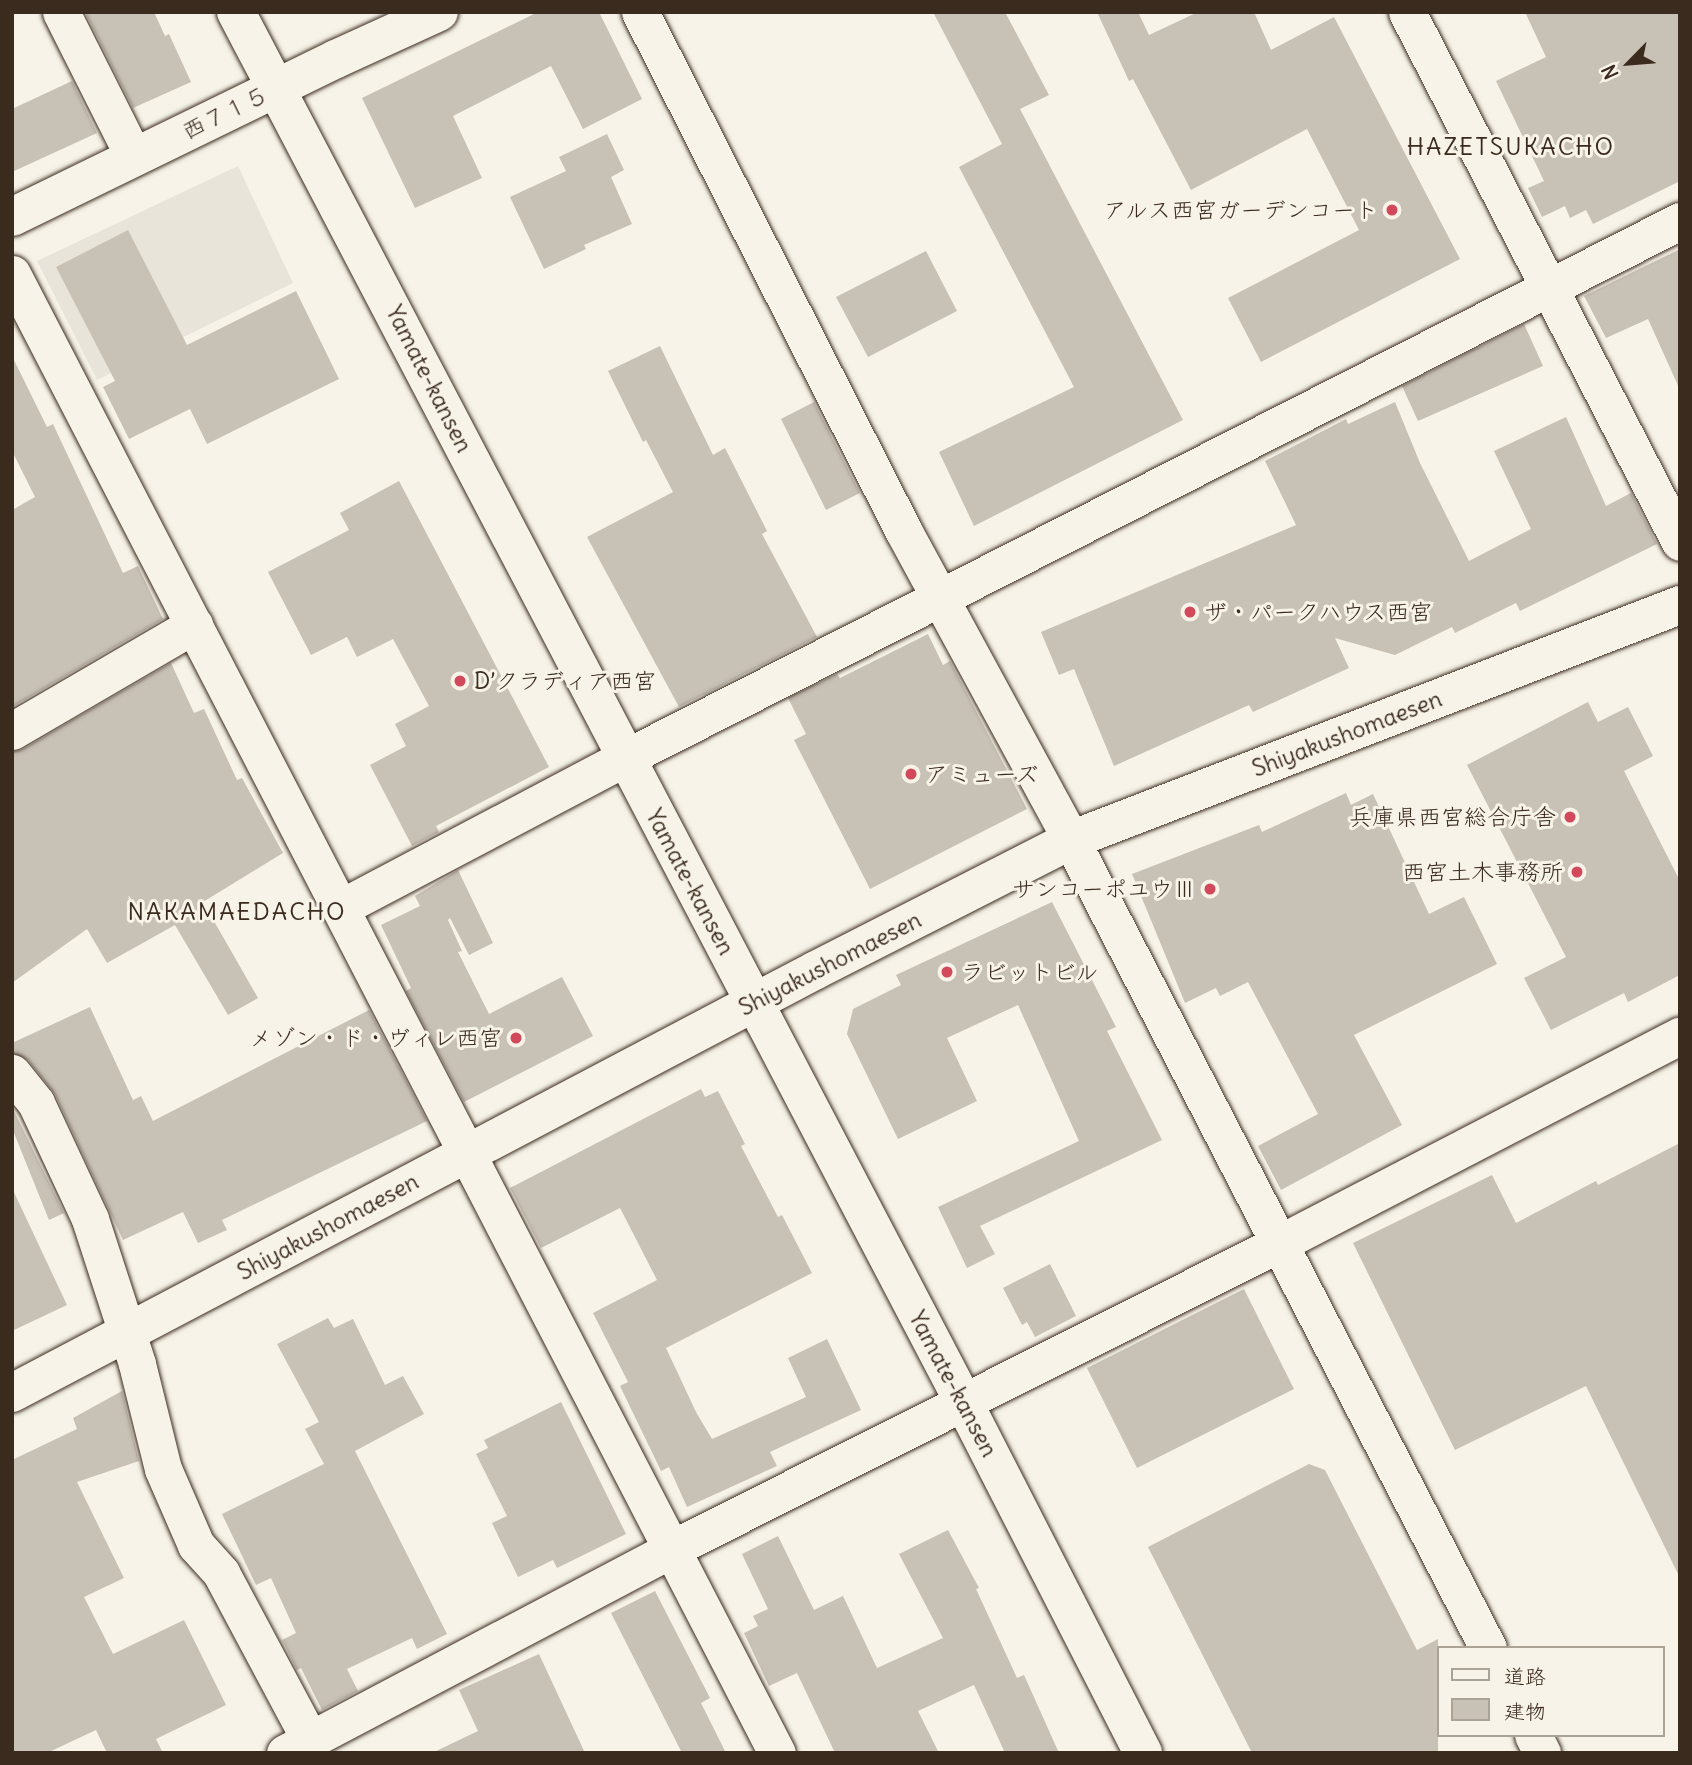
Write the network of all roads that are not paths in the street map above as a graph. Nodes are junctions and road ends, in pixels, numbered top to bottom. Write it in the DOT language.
graph roads {
  1 [pos="61,12"];
  2 [pos="236,12"];
  3 [pos="439,12"];
  4 [pos="640,12"];
  5 [pos="1407,12"];
  6 [pos="277,88"];
  7 [pos="134,157"];
  8 [pos="12,217"];
  9 [pos="1680,222"];
  10 [pos="12,274"];
  11 [pos="1551,288"];
  12 [pos="1680,542"];
  13 [pos="941,597"];
  14 [pos="1680,605"];
  15 [pos="194,625"];
  16 [pos="12,731"];
  17 [pos="625,758"];
  18 [pos="1071,841"];
  19 [pos="340,908"];
  20 [pos="753,1004"];
  21 [pos="1680,1036"];
  22 [pos="12,1073"];
  23 [pos="468,1155"];
  24 [pos="1278,1244"];
  25 [pos="126,1333"];
  26 [pos="12,1393"];
  27 [pos="964,1403"];
  28 [pos="673,1548"];
  29 [pos="1487,1646"];
  30 [pos="1534,1737"];
  31 [pos="298,1746"];
  32 [pos="777,1753"];
  33 [pos="1143,1753"];
  34 [pos="1542,1753"];
  1 -- 7 [label="street"];
  2 -- 6 [label="street, Yamate-kansen"];
  3 -- 6 [label="street, 西７１５"];
  4 -- 13 [label="street"];
  5 -- 11 [label="street"];
  6 -- 7 [label="street, 西７１５"];
  6 -- 17 [label="street, Yamate-kansen"];
  7 -- 8 [label="street, 西７１５"];
  9 -- 11 [label="street"];
  10 -- 15 [label="street"];
  11 -- 12 [label="street"];
  11 -- 13 [label="street"];
  13 -- 17 [label="street"];
  13 -- 18 [label="street"];
  14 -- 18 [label="street, Shiyakushomaesen"];
  15 -- 16 [label="street"];
  15 -- 19 [label="street"];
  17 -- 19 [label="street"];
  17 -- 20 [label="street, Yamate-kansen"];
  18 -- 20 [label="street, Shiyakushomaesen"];
  18 -- 24 [label="street"];
  19 -- 23 [label="street"];
  20 -- 23 [label="street, Shiyakushomaesen"];
  20 -- 27 [label="street, Yamate-kansen"];
  21 -- 24 [label="street"];
  22 -- 25 [label="street"];
  23 -- 25 [label="street, Shiyakushomaesen"];
  23 -- 28 [label="street"];
  24 -- 27 [label="street"];
  24 -- 29 [label="street"];
  25 -- 26 [label="street, Shiyakushomaesen"];
  25 -- 31 [label="street"];
  27 -- 28 [label="street"];
  27 -- 33 [label="street, Yamate-kansen"];
  28 -- 31 [label="street"];
  28 -- 32 [label="street"];
  30 -- 34 [label="street"];
}
